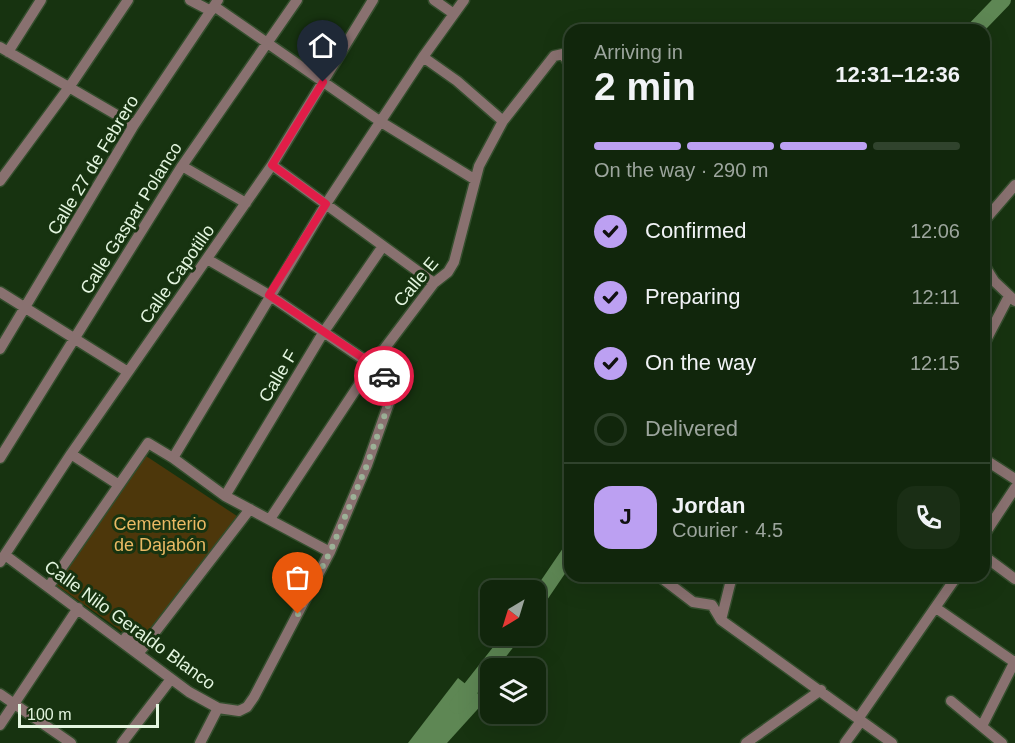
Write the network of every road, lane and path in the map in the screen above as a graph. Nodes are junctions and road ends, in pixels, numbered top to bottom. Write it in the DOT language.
graph roads {
  1 [pos="41,0"];
  2 [pos="128,0"];
  3 [pos="190,0"];
  4 [pos="297,0"];
  5 [pos="373,0"];
  6 [pos="434,0"];
  7 [pos="464,0"];
  8 [pos="214,6"];
  9 [pos="453,14"];
  10 [pos="268,42"];
  11 [pos="4,50"];
  12 [pos="423,57"];
  13 [pos="564,57"];
  14 [pos="323,82"];
  15 [pos="70,86"];
  16 [pos="504,121"];
  17 [pos="381,122"];
  18 [pos="135,126"];
  19 [pos="272,165"];
  20 [pos="182,166"];
  21 [pos="474,179"];
  22 [pos="0,181"];
  23 [pos="1015,185"];
  24 [pos="246,203"];
  25 [pos="326,204"];
  26 [pos="990,214"];
  27 [pos="383,246"];
  28 [pos="207,259"];
  29 [pos="990,272"];
  30 [pos="434,283"];
  31 [pos="0,292"];
  32 [pos="269,295"];
  33 [pos="1012,299"];
  34 [pos="26,309"];
  35 [pos="323,333"];
  36 [pos="990,334"];
  37 [pos="75,339"];
  38 [pos="0,349"];
  39 [pos="372,364"];
  40 [pos="128,372"];
  41 [pos="71,454"];
  42 [pos="0,458"];
  43 [pos="173,458"];
  44 [pos="990,463"];
  45 [pos="1015,479"];
  46 [pos="119,485"];
  47 [pos="1015,488"];
  48 [pos="225,496"];
  49 [pos="250,509"];
  50 [pos="270,519"];
  51 [pos="990,526"];
  52 [pos="330,552"];
  53 [pos="3,559"];
  54 [pos="990,560"];
  55 [pos="1015,579"];
  56 [pos="667,582"];
  57 [pos="730,582"];
  58 [pos="953,582"];
  59 [pos="49,586"];
  60 [pos="78,608"];
  61 [pos="936,608"];
  62 [pos="721,620"];
  63 [pos="95,621"];
  64 [pos="1015,662"];
  65 [pos="171,679"];
  66 [pos="821,690"];
  67 [pos="0,694"];
  68 [pos="951,701"];
  69 [pos="15,704"];
  70 [pos="218,708"];
  71 [pos="860,720"];
  72 [pos="0,725"];
  73 [pos="982,726"];
  74 [pos="70,743"];
  75 [pos="122,743"];
  76 [pos="200,743"];
  77 [pos="746,743"];
  78 [pos="845,743"];
  79 [pos="892,743"];
  80 [pos="1002,743"];
  1 -- 11 [label="street"];
  2 -- 15 [label="street"];
  3 -- 8 [label="street"];
  4 -- 10 [label="street, Calle Gaspar Polanco"];
  5 -- 14 [label="street, Calle Capotillo"];
  6 -- 9 [label="street"];
  7 -- 9 [label="street"];
  8 -- 10 [label="street"];
  8 -- 18 [label="street, Calle 27 de Febrero"];
  9 -- 12 [label="street"];
  10 -- 14 [label="street"];
  10 -- 20 [label="street, Calle Gaspar Polanco"];
  11 -- 15 [label="street"];
  12 -- 16 [label="street"];
  12 -- 17 [label="street"];
  13 -- 16 [label="street, Calle E"];
  14 -- 17 [label="street"];
  14 -- 19 [label="street, Calle Capotillo"];
  15 -- 18 [label="street"];
  15 -- 22 [label="street"];
  16 -- 21 [label="street, Calle E"];
  17 -- 21 [label="street"];
  17 -- 25 [label="street"];
  18 -- 34 [label="street, Calle 27 de Febrero"];
  19 -- 24 [label="street, Calle Capotillo"];
  19 -- 25 [label="street"];
  20 -- 24 [label="street"];
  20 -- 37 [label="street, Calle Gaspar Polanco"];
  21 -- 30 [label="street, Calle E"];
  23 -- 26 [label="street"];
  24 -- 28 [label="street, Calle Capotillo"];
  25 -- 27 [label="street"];
  25 -- 32 [label="street"];
  27 -- 30 [label="street"];
  27 -- 35 [label="street, Calle F"];
  28 -- 32 [label="street"];
  28 -- 40 [label="street, Calle Capotillo"];
  29 -- 33 [label="street"];
  30 -- 39 [label="street, Calle E"];
  31 -- 34 [label="street"];
  32 -- 35 [label="street"];
  32 -- 43 [label="street"];
  33 -- 36 [label="street"];
  34 -- 37 [label="street"];
  34 -- 38 [label="street, Calle 27 de Febrero"];
  35 -- 39 [label="street"];
  35 -- 48 [label="street, Calle F"];
  37 -- 40 [label="street"];
  37 -- 42 [label="street, Calle Gaspar Polanco"];
  39 -- 50 [label="street, Calle E"];
  39 -- 52 [label="street"];
  40 -- 41 [label="street, Calle Capotillo"];
  41 -- 46 [label="street"];
  41 -- 53 [label="street, Calle Capotillo"];
  43 -- 46 [label="street"];
  43 -- 48 [label="street"];
  44 -- 45 [label="street"];
  46 -- 59 [label="street"];
  47 -- 51 [label="street"];
  48 -- 49 [label="street"];
  49 -- 50 [label="street"];
  49 -- 63 [label="street"];
  50 -- 52 [label="street"];
  52 -- 70 [label="street, Calle Nilo Geraldo Blanco"];
  53 -- 59 [label="street, Calle Nilo Geraldo Blanco"];
  54 -- 55 [label="street"];
  56 -- 62 [label="street"];
  57 -- 62 [label="street"];
  58 -- 61 [label="street"];
  59 -- 60 [label="street, Calle Nilo Geraldo Blanco"];
  60 -- 63 [label="street, Calle Nilo Geraldo Blanco"];
  60 -- 69 [label="street"];
  61 -- 64 [label="street"];
  61 -- 71 [label="street"];
  62 -- 66 [label="street"];
  63 -- 65 [label="street, Calle Nilo Geraldo Blanco"];
  64 -- 73 [label="street"];
  65 -- 70 [label="street, Calle Nilo Geraldo Blanco"];
  65 -- 75 [label="street"];
  66 -- 71 [label="street"];
  66 -- 77 [label="street"];
  67 -- 69 [label="street"];
  68 -- 73 [label="street"];
  69 -- 72 [label="street"];
  69 -- 74 [label="street"];
  70 -- 76 [label="street"];
  71 -- 78 [label="street"];
  71 -- 79 [label="street"];
  73 -- 80 [label="street"];
}
